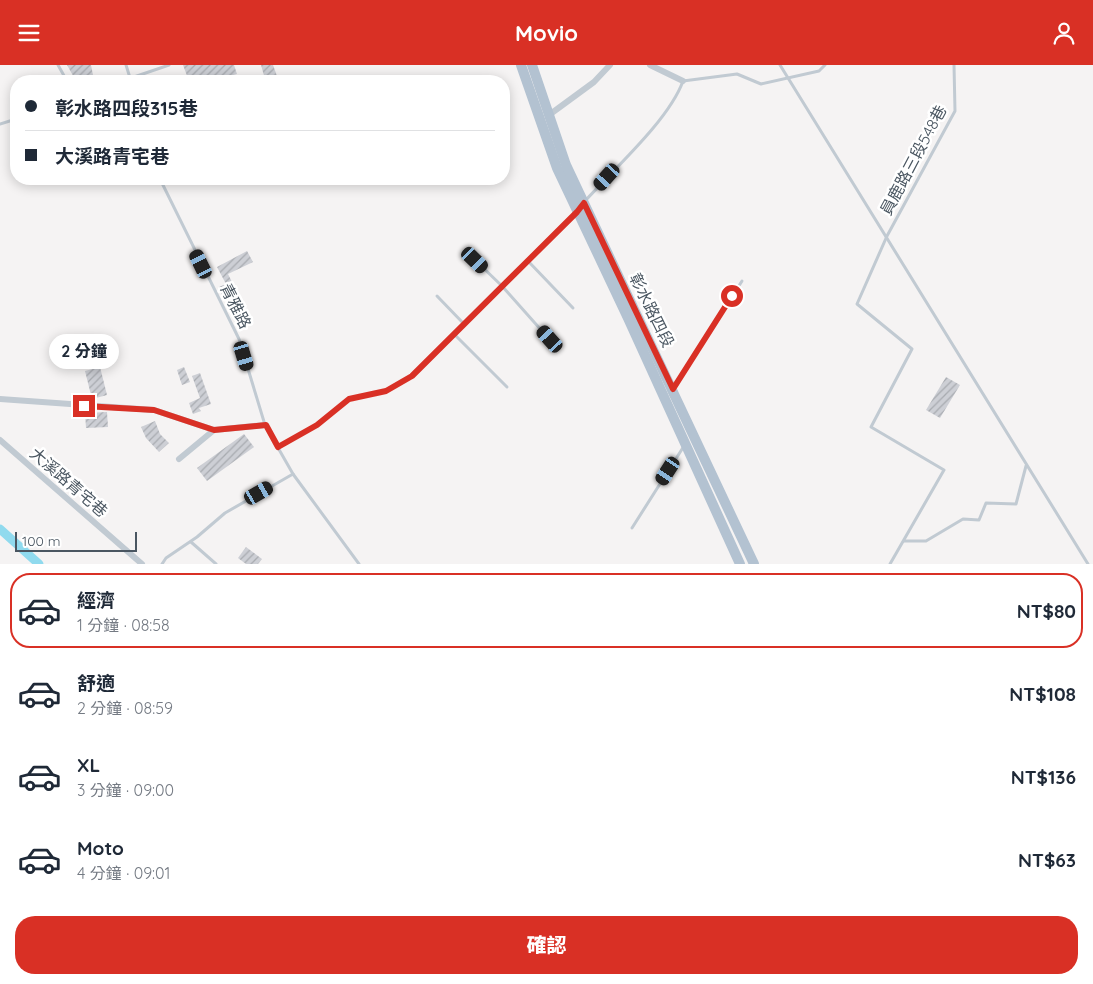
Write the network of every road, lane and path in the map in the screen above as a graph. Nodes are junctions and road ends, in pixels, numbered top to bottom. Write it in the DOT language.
graph roads {
  1 [pos="169,65"];
  2 [pos="521,65"];
  3 [pos="532,65"];
  4 [pos="610,65"];
  5 [pos="650,65"];
  6 [pos="780,65"];
  7 [pos="825,65"];
  8 [pos="954,65"];
  9 [pos="144,75"];
  10 [pos="789,80"];
  11 [pos="683,81"];
  12 [pos="549,115"];
  13 [pos="163,185"];
  14 [pos="584,203"];
  15 [pos="577,212"];
  16 [pos="887,236"];
  17 [pos="475,260"];
  18 [pos="528,261"];
  19 [pos="742,281"];
  20 [pos="502,286"];
  21 [pos="436,296"];
  22 [pos="573,308"];
  23 [pos="464,324"];
  24 [pos="454,334"];
  25 [pos="550,339"];
  26 [pos="507,387"];
  27 [pos="673,389"];
  28 [pos="0,399"];
  29 [pos="683,409"];
  30 [pos="672,413"];
  31 [pos="266,425"];
  32 [pos="214,430"];
  33 [pos="0,440"];
  34 [pos="686,443"];
  35 [pos="278,447"];
  36 [pos="179,459"];
  37 [pos="1026,465"];
  38 [pos="293,474"];
  39 [pos="632,528"];
  40 [pos="904,541"];
  41 [pos="191,542"];
  42 [pos="142,564"];
  43 [pos="162,564"];
  44 [pos="216,564"];
  45 [pos="359,564"];
  46 [pos="740,564"];
  47 [pos="754,564"];
  48 [pos="890,564"];
  49 [pos="1088,564"];
  1 -- 9 [label="lane"];
  2 -- 15 [label="main road, 彰水路四段"];
  3 -- 12 [label="main road, 彰水路四段"];
  4 -- 12 [label="street"];
  5 -- 11 [label="street"];
  6 -- 10 [label="lane"];
  7 -- 10 [label="lane"];
  8 -- 16 [label="lane, 員鹿路三段548巷"];
  10 -- 11 [label="lane"];
  10 -- 16 [label="lane"];
  11 -- 14 [label="lane"];
  12 -- 14 [label="main road, 彰水路四段"];
  13 -- 31 [label="lane, 青雅路"];
  14 -- 15 [label="lane"];
  14 -- 27 [label="main road, 彰水路四段"];
  15 -- 18 [label="lane"];
  15 -- 30 [label="main road, 彰水路四段"];
  16 -- 37 [label="lane"];
  16 -- 40 [label="lane, 員鹿路三段548巷"];
  17 -- 20 [label="lane"];
  18 -- 20 [label="lane"];
  18 -- 22 [label="lane"];
  19 -- 27 [label="lane"];
  20 -- 23 [label="lane"];
  20 -- 25 [label="lane"];
  21 -- 23 [label="lane"];
  23 -- 24 [label="lane"];
  24 -- 26 [label="lane"];
  24 -- 35 [label="lane"];
  27 -- 29 [label="main road, 彰水路四段"];
  28 -- 32 [label="street"];
  29 -- 30 [label="main road"];
  29 -- 47 [label="main road, 彰水路四段"];
  30 -- 34 [label="main road, 彰水路四段"];
  31 -- 32 [label="street"];
  31 -- 35 [label="lane, 青雅路"];
  32 -- 36 [label="street"];
  33 -- 42 [label="street, 大溪路青宅巷"];
  34 -- 39 [label="lane"];
  34 -- 46 [label="main road, 彰水路四段"];
  35 -- 38 [label="lane, 青雅路"];
  37 -- 40 [label="lane"];
  37 -- 49 [label="lane"];
  38 -- 41 [label="lane"];
  38 -- 45 [label="lane, 青雅路"];
  40 -- 48 [label="lane"];
  41 -- 43 [label="lane"];
  41 -- 44 [label="lane"];
}
